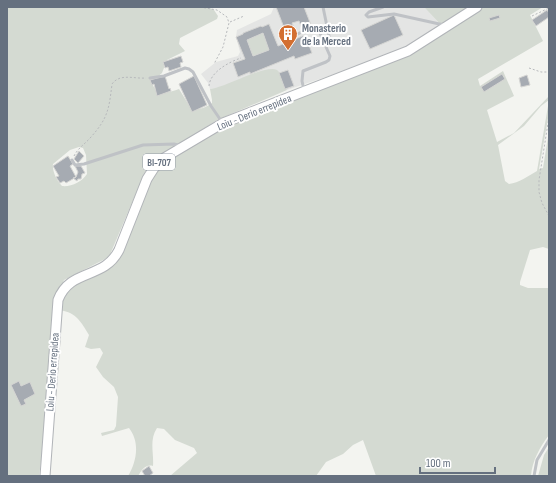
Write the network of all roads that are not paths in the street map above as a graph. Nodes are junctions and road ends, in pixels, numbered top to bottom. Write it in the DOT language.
graph roads {
  1 [pos="324,7"];
  2 [pos="383,7"];
  3 [pos="477,7"];
  4 [pos="447,26"];
  5 [pos="284,41"];
  6 [pos="326,46"];
  7 [pos="150,78"];
  8 [pos="305,92"];
  9 [pos="222,123"];
  10 [pos="183,147"];
  11 [pos="72,160"];
  12 [pos="549,440"];
  13 [pos="45,476"];
  14 [pos="534,476"];
  1 -- 6 [label="lane"];
  2 -- 4 [label="lane"];
  3 -- 4 [label="main road, Loiu - Derio errepidea / BI-707"];
  4 -- 8 [label="main road, Loiu - Derio errepidea / BI-707"];
  5 -- 6 [label="lane"];
  6 -- 8 [label="lane"];
  7 -- 9 [label="lane"];
  8 -- 9 [label="main road, Loiu - Derio errepidea / BI-707"];
  9 -- 10 [label="main road, Loiu - Derio errepidea / BI-707"];
  10 -- 11 [label="lane"];
  10 -- 13 [label="main road, Loiu - Derio errepidea / BI-707"];
  12 -- 14 [label="lane"];
}
